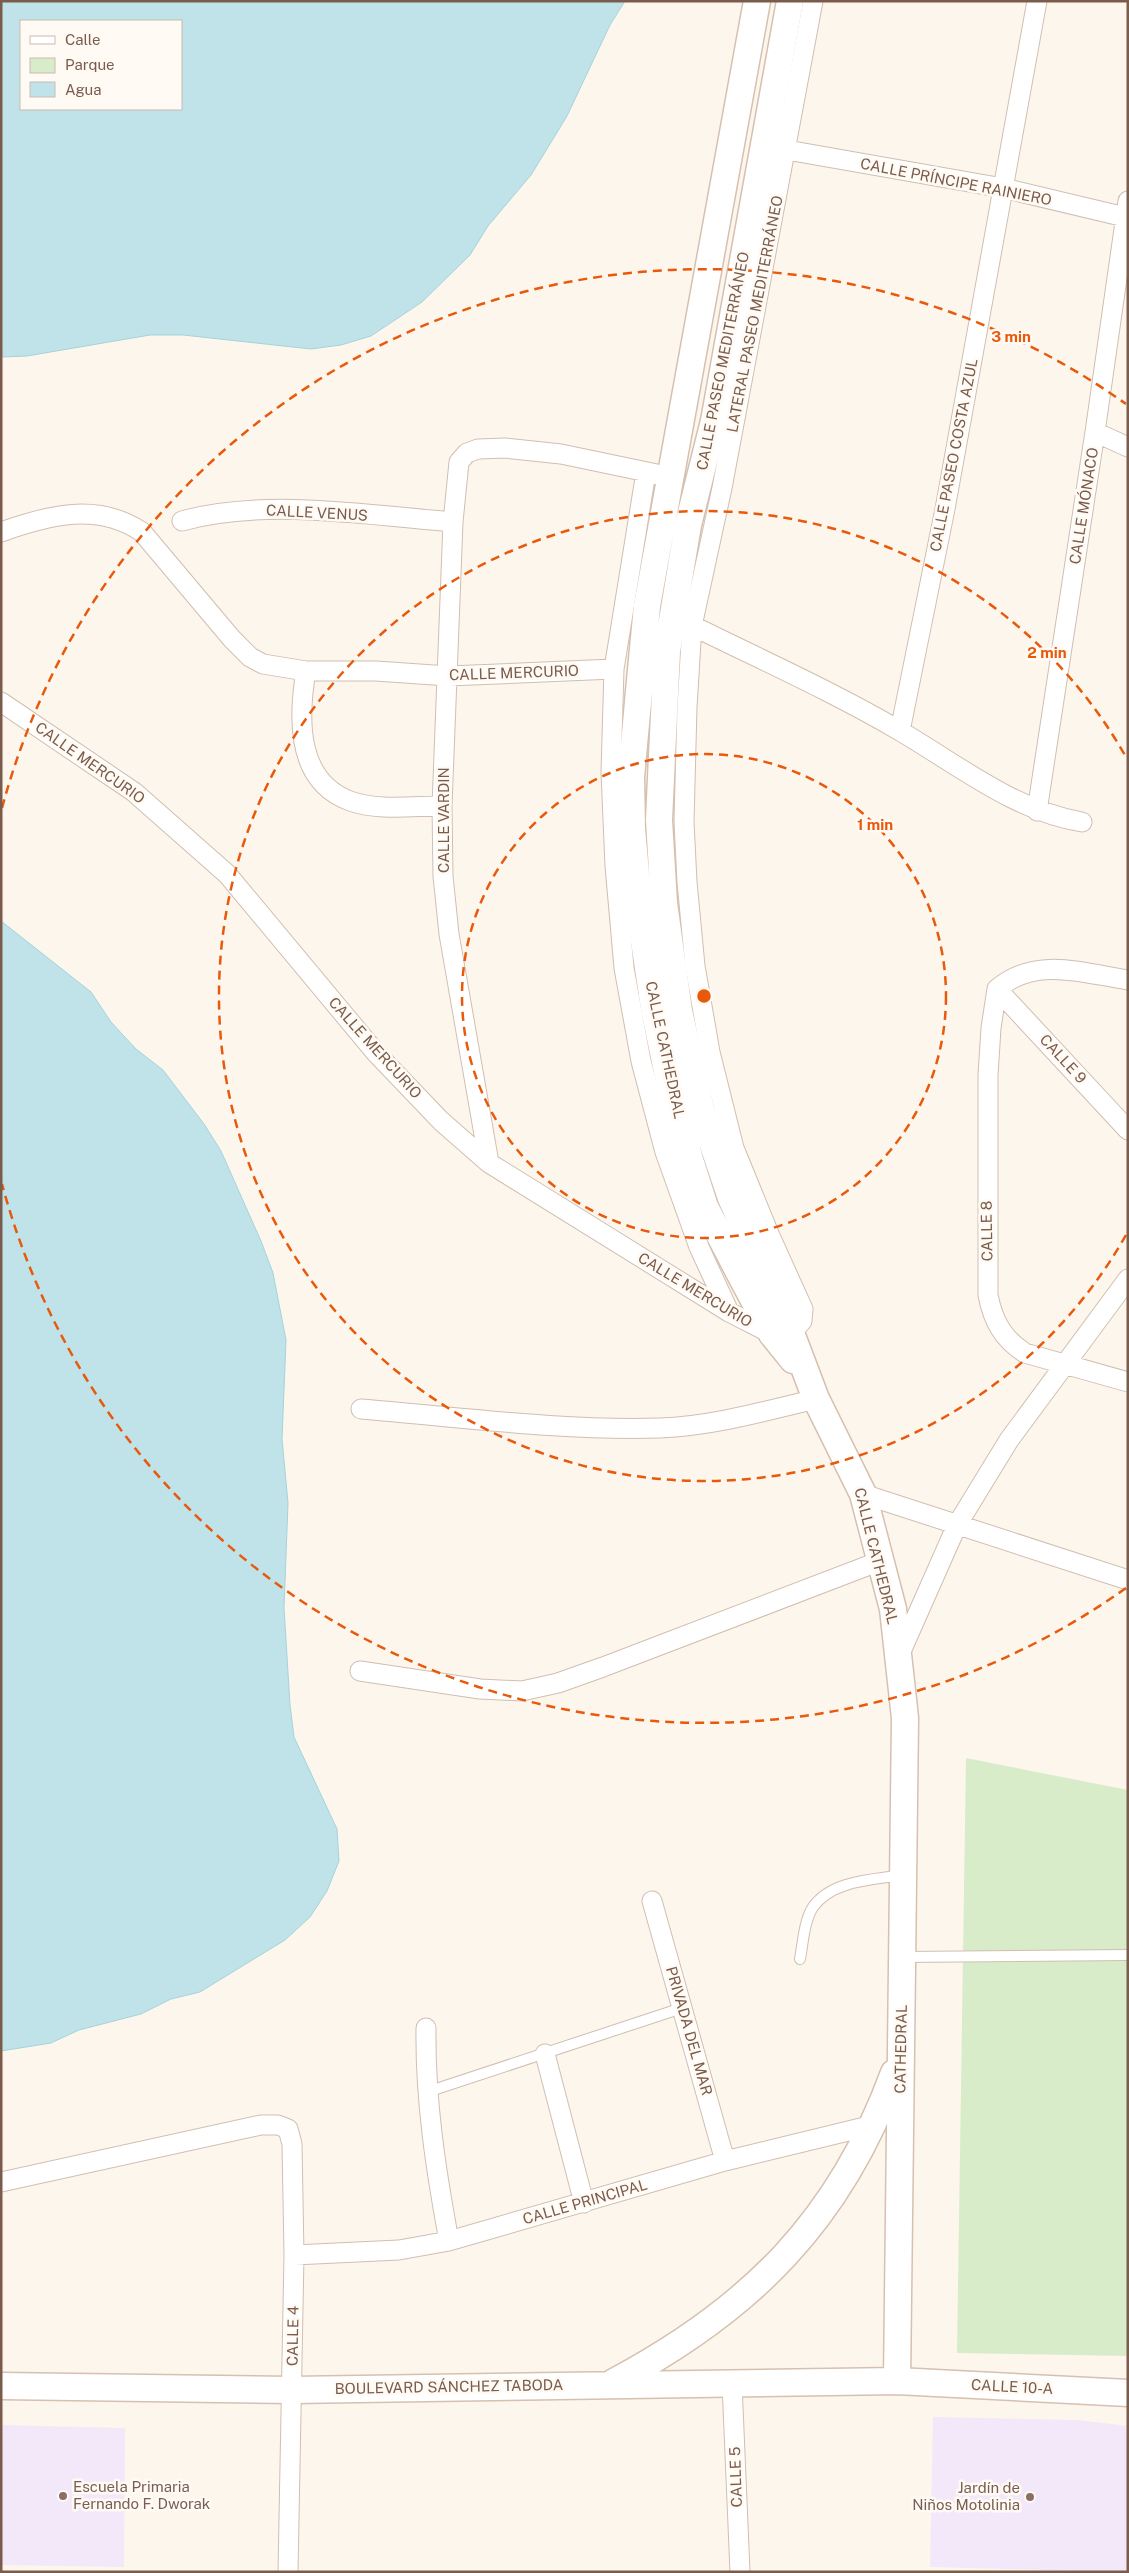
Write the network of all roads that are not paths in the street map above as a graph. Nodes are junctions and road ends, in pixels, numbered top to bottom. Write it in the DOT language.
graph roads {
  1 [pos="757,1"];
  2 [pos="790,1"];
  3 [pos="813,1"];
  4 [pos="1037,1"];
  5 [pos="787,150"];
  6 [pos="1003,188"];
  7 [pos="1126,209"];
  8 [pos="1095,432"];
  9 [pos="1128,447"];
  10 [pos="646,472"];
  11 [pos="671,478"];
  12 [pos="182,521"];
  13 [pos="453,522"];
  14 [pos="1,532"];
  15 [pos="647,606"];
  16 [pos="682,621"];
  17 [pos="614,669"];
  18 [pos="306,670"];
  19 [pos="448,676"];
  20 [pos="637,693"];
  21 [pos="1,702"];
  22 [pos="663,721"];
  23 [pos="900,731"];
  24 [pos="442,806"];
  25 [pos="1037,810"];
  26 [pos="1082,822"];
  27 [pos="1128,980"];
  28 [pos="997,989"];
  29 [pos="1128,1130"];
  30 [pos="489,1163"];
  31 [pos="1128,1279"];
  32 [pos="729,1312"];
  33 [pos="782,1334"];
  34 [pos="1062,1365"];
  35 [pos="1128,1382"];
  36 [pos="816,1400"];
  37 [pos="361,1409"];
  38 [pos="863,1494"];
  39 [pos="957,1524"];
  40 [pos="880,1561"];
  41 [pos="1128,1580"];
  42 [pos="899,1656"];
  43 [pos="360,1671"];
  44 [pos="905,1718"];
  45 [pos="903,1875"];
  46 [pos="652,1901"];
  47 [pos="1128,1955"];
  48 [pos="902,1957"];
  49 [pos="800,1959"];
  50 [pos="682,2008"];
  51 [pos="426,2028"];
  52 [pos="545,2054"];
  53 [pos="901,2056"];
  54 [pos="427,2092"];
  55 [pos="873,2125"];
  56 [pos="725,2161"];
  57 [pos="1,2182"];
  58 [pos="584,2203"];
  59 [pos="449,2241"];
  60 [pos="294,2255"];
  61 [pos="897,2381"];
  62 [pos="732,2383"];
  63 [pos="611,2384"];
  64 [pos="1,2386"];
  65 [pos="292,2390"];
  66 [pos="1128,2393"];
  67 [pos="288,2572"];
  68 [pos="740,2572"];
  1 -- 11 [label="street, CALLE PASEO MEDITERRÁNEO"];
  2 -- 16 [label="street, CALLE PASEO MEDITERRÁNEO"];
  3 -- 5 [label="street, LATERAL PASEO MEDITERRÁNEO"];
  4 -- 6 [label="street, CALLE PASEO COSTA AZUL"];
  5 -- 6 [label="street, CALLE PRÍNCIPE RAINIERO"];
  5 -- 16 [label="street, LATERAL PASEO MEDITERRÁNEO"];
  6 -- 7 [label="street, CALLE PRÍNCIPE RAINIERO"];
  6 -- 23 [label="street, CALLE PASEO COSTA AZUL"];
  7 -- 8 [label="street, CALLE MÓNACO"];
  8 -- 9 [label="street"];
  8 -- 25 [label="street, CALLE MÓNACO"];
  10 -- 11 [label="street"];
  10 -- 13 [label="street, CALLE VARDIN"];
  10 -- 17 [label="street"];
  11 -- 15 [label="street, CALLE PASEO MEDITERRÁNEO"];
  12 -- 13 [label="street, CALLE VENUS"];
  13 -- 19 [label="street, CALLE VARDIN"];
  14 -- 18 [label="street, CALLE MERCURIO"];
  15 -- 16 [label="street"];
  15 -- 20 [label="street, CALLE PASEO MEDITERRÁNEO"];
  16 -- 22 [label="street, CALLE PASEO MEDITERRÁNEO"];
  16 -- 23 [label="street"];
  16 -- 33 [label="street, LATERAL PASEO MEDITERRÁNEO"];
  17 -- 19 [label="street, CALLE MERCURIO"];
  17 -- 32 [label="street"];
  18 -- 19 [label="street, CALLE MERCURIO"];
  18 -- 24 [label="street"];
  19 -- 24 [label="street, CALLE VARDIN"];
  20 -- 33 [label="street, CALLE CATHEDRAL"];
  21 -- 30 [label="street, CALLE MERCURIO"];
  22 -- 33 [label="street, CALLE CATHEDRAL"];
  23 -- 25 [label="street"];
  24 -- 30 [label="street, CALLE VARDIN"];
  25 -- 26 [label="street"];
  27 -- 28 [label="street"];
  28 -- 29 [label="street, CALLE 9"];
  28 -- 34 [label="street, CALLE 8"];
  30 -- 32 [label="street, CALLE MERCURIO"];
  31 -- 34 [label="street"];
  32 -- 33 [label="street, CALLE MERCURIO"];
  33 -- 36 [label="street, CALLE CATHEDRAL"];
  34 -- 35 [label="street, CALLE 8"];
  34 -- 39 [label="street"];
  36 -- 37 [label="street"];
  36 -- 38 [label="street, CALLE CATHEDRAL"];
  38 -- 39 [label="street"];
  38 -- 40 [label="street, CALLE CATHEDRAL"];
  39 -- 41 [label="street"];
  39 -- 42 [label="street"];
  40 -- 42 [label="street, CALLE CATHEDRAL"];
  40 -- 43 [label="street"];
  42 -- 44 [label="street, CALLE CATHEDRAL"];
  44 -- 45 [label="street, CATHEDRAL"];
  45 -- 48 [label="street, CATHEDRAL"];
  45 -- 49 [label="lane"];
  46 -- 50 [label="street, PRIVADA DEL MAR"];
  47 -- 48 [label="lane"];
  48 -- 53 [label="street, CATHEDRAL"];
  50 -- 52 [label="lane"];
  50 -- 56 [label="street, PRIVADA DEL MAR"];
  51 -- 54 [label="street"];
  52 -- 54 [label="lane"];
  52 -- 58 [label="street"];
  53 -- 55 [label="street"];
  53 -- 61 [label="street, CATHEDRAL"];
  54 -- 59 [label="street"];
  55 -- 56 [label="street, CALLE PRINCIPAL"];
  55 -- 63 [label="street"];
  56 -- 58 [label="street, CALLE PRINCIPAL"];
  57 -- 60 [label="street, CALLE 4"];
  58 -- 59 [label="street, CALLE PRINCIPAL"];
  59 -- 60 [label="street, CALLE PRINCIPAL"];
  60 -- 65 [label="street, CALLE 4"];
  61 -- 62 [label="street, BOULEVARD SÁNCHEZ TABODA"];
  61 -- 66 [label="street, CALLE 10-A"];
  62 -- 63 [label="street, BOULEVARD SÁNCHEZ TABODA"];
  62 -- 68 [label="street, CALLE 5"];
  63 -- 65 [label="street, BOULEVARD SÁNCHEZ TABODA"];
  64 -- 65 [label="street, BOULEVARD SÁNCHEZ TABODA"];
  65 -- 67 [label="street, CALLE 4"];
}
